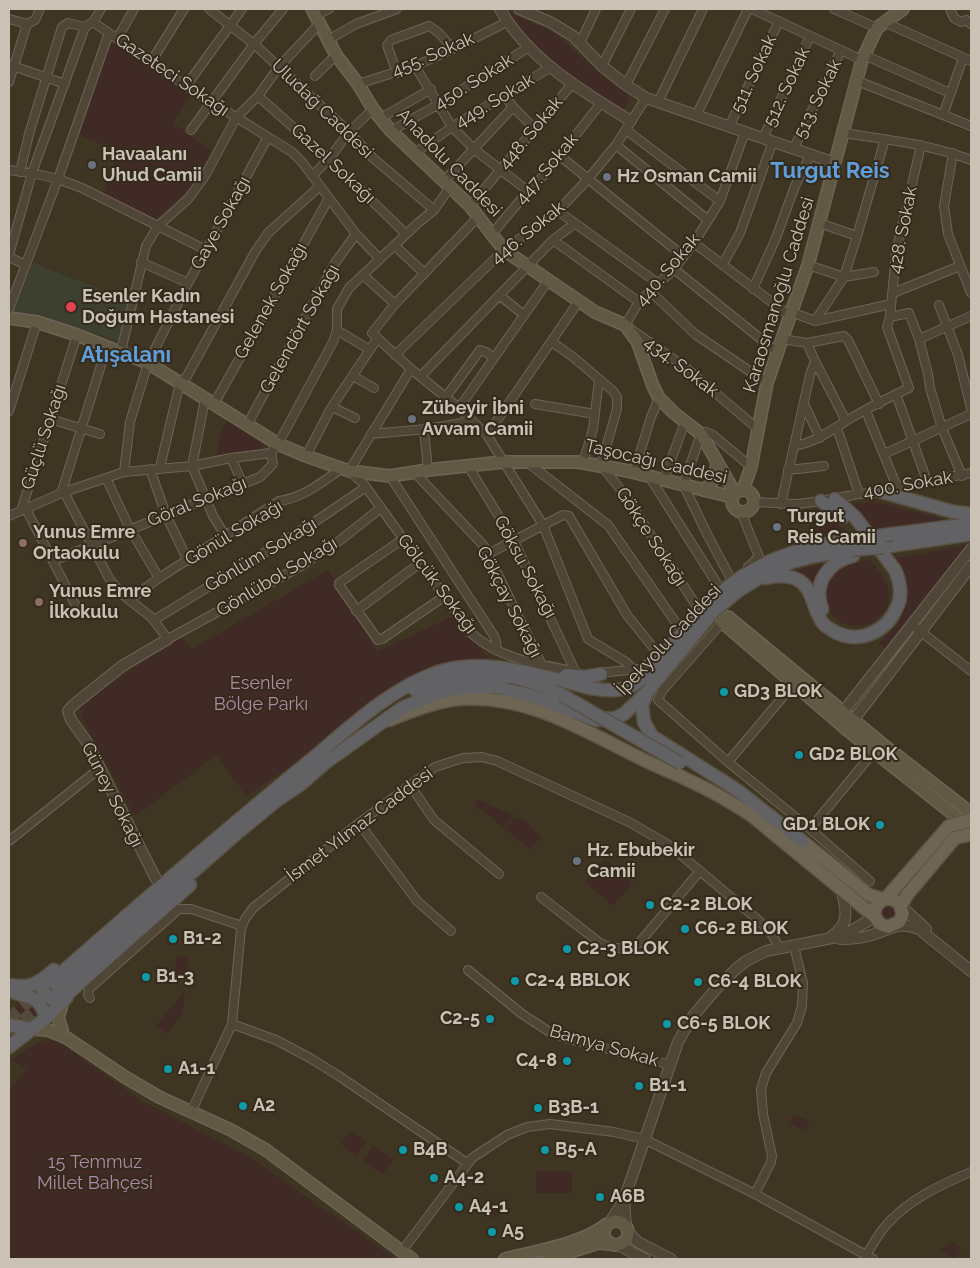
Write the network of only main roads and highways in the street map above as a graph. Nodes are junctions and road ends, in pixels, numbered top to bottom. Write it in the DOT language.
graph roads {
  1 [pos="903,9"];
  2 [pos="316,15"];
  3 [pos="9,318"];
  4 [pos="717,463"];
  5 [pos="703,490"];
  6 [pos="882,492"];
  7 [pos="737,493"];
  8 [pos="835,499"];
  9 [pos="821,501"];
  10 [pos="971,514"];
  11 [pos="971,524"];
  12 [pos="971,534"];
  13 [pos="852,549"];
  14 [pos="752,582"];
  15 [pos="725,620"];
  16 [pos="531,673"];
  17 [pos="601,674"];
  18 [pos="648,690"];
  19 [pos="372,710"];
  20 [pos="373,729"];
  21 [pos="302,767"];
  22 [pos="968,819"];
  23 [pos="968,835"];
  24 [pos="802,841"];
  25 [pos="883,899"];
  26 [pos="901,906"];
  27 [pos="875,917"];
  28 [pos="9,985"];
  29 [pos="57,989"];
  30 [pos="9,990"];
  31 [pos="46,1018"];
  32 [pos="9,1025"];
  33 [pos="31,1029"];
  34 [pos="62,1030"];
  35 [pos="77,1044"];
  36 [pos="9,1047"];
  37 [pos="608,1223"];
  38 [pos="614,1244"];
  39 [pos="412,1259"];
  40 [pos="505,1259"];
  41 [pos="548,1259"];
  1 -- 7 [label="main road, Karaosmanoğlu Caddesi"];
  2 -- 4 [label="main road, Anadolu Caddesi"];
  3 -- 5 [label="main road, Taşocağı Caddesi"];
  4 -- 5 [label="main road"];
  4 -- 7 [label="main road"];
  5 -- 7 [label="main road, Taşocağı Caddesi"];
  6 -- 10 [label="highway"];
  7 -- 7 [label="main road"];
  8 -- 14 [label="highway"];
  9 -- 13 [label="highway"];
  11 -- 13 [label="highway, bridge"];
  12 -- 13 [label="highway"];
  13 -- 14 [label="highway, İpekyolu Caddesi"];
  13 -- 16 [label="highway, İpekyolu Caddesi"];
  14 -- 18 [label="highway, İpekyolu Caddesi"];
  15 -- 22 [label="main road"];
  16 -- 17 [label="highway"];
  16 -- 19 [label="highway, İpekyolu Caddesi"];
  18 -- 20 [label="highway, İpekyolu Caddesi"];
  18 -- 24 [label="highway"];
  19 -- 21 [label="highway, İpekyolu Caddesi"];
  19 -- 24 [label="highway, bridge"];
  20 -- 27 [label="main road"];
  20 -- 29 [label="highway, İpekyolu Caddesi"];
  21 -- 29 [label="highway"];
  21 -- 29 [label="highway"];
  22 -- 23 [label="main road"];
  22 -- 25 [label="main road"];
  23 -- 26 [label="main road"];
  24 -- 25 [label="main road"];
  25 -- 26 [label="main road"];
  25 -- 27 [label="main road"];
  26 -- 27 [label="main road"];
  28 -- 29 [label="highway"];
  29 -- 31 [label="highway"];
  29 -- 34 [label="main road"];
  30 -- 31 [label="highway"];
  31 -- 33 [label="highway"];
  31 -- 34 [label="main road"];
  32 -- 33 [label="highway"];
  33 -- 35 [label="main road"];
  33 -- 36 [label="highway"];
  34 -- 35 [label="main road"];
  35 -- 39 [label="main road"];
  37 -- 38 [label="main road"];
  37 -- 38 [label="main road"];
  37 -- 40 [label="main road"];
  38 -- 41 [label="main road"];
}
